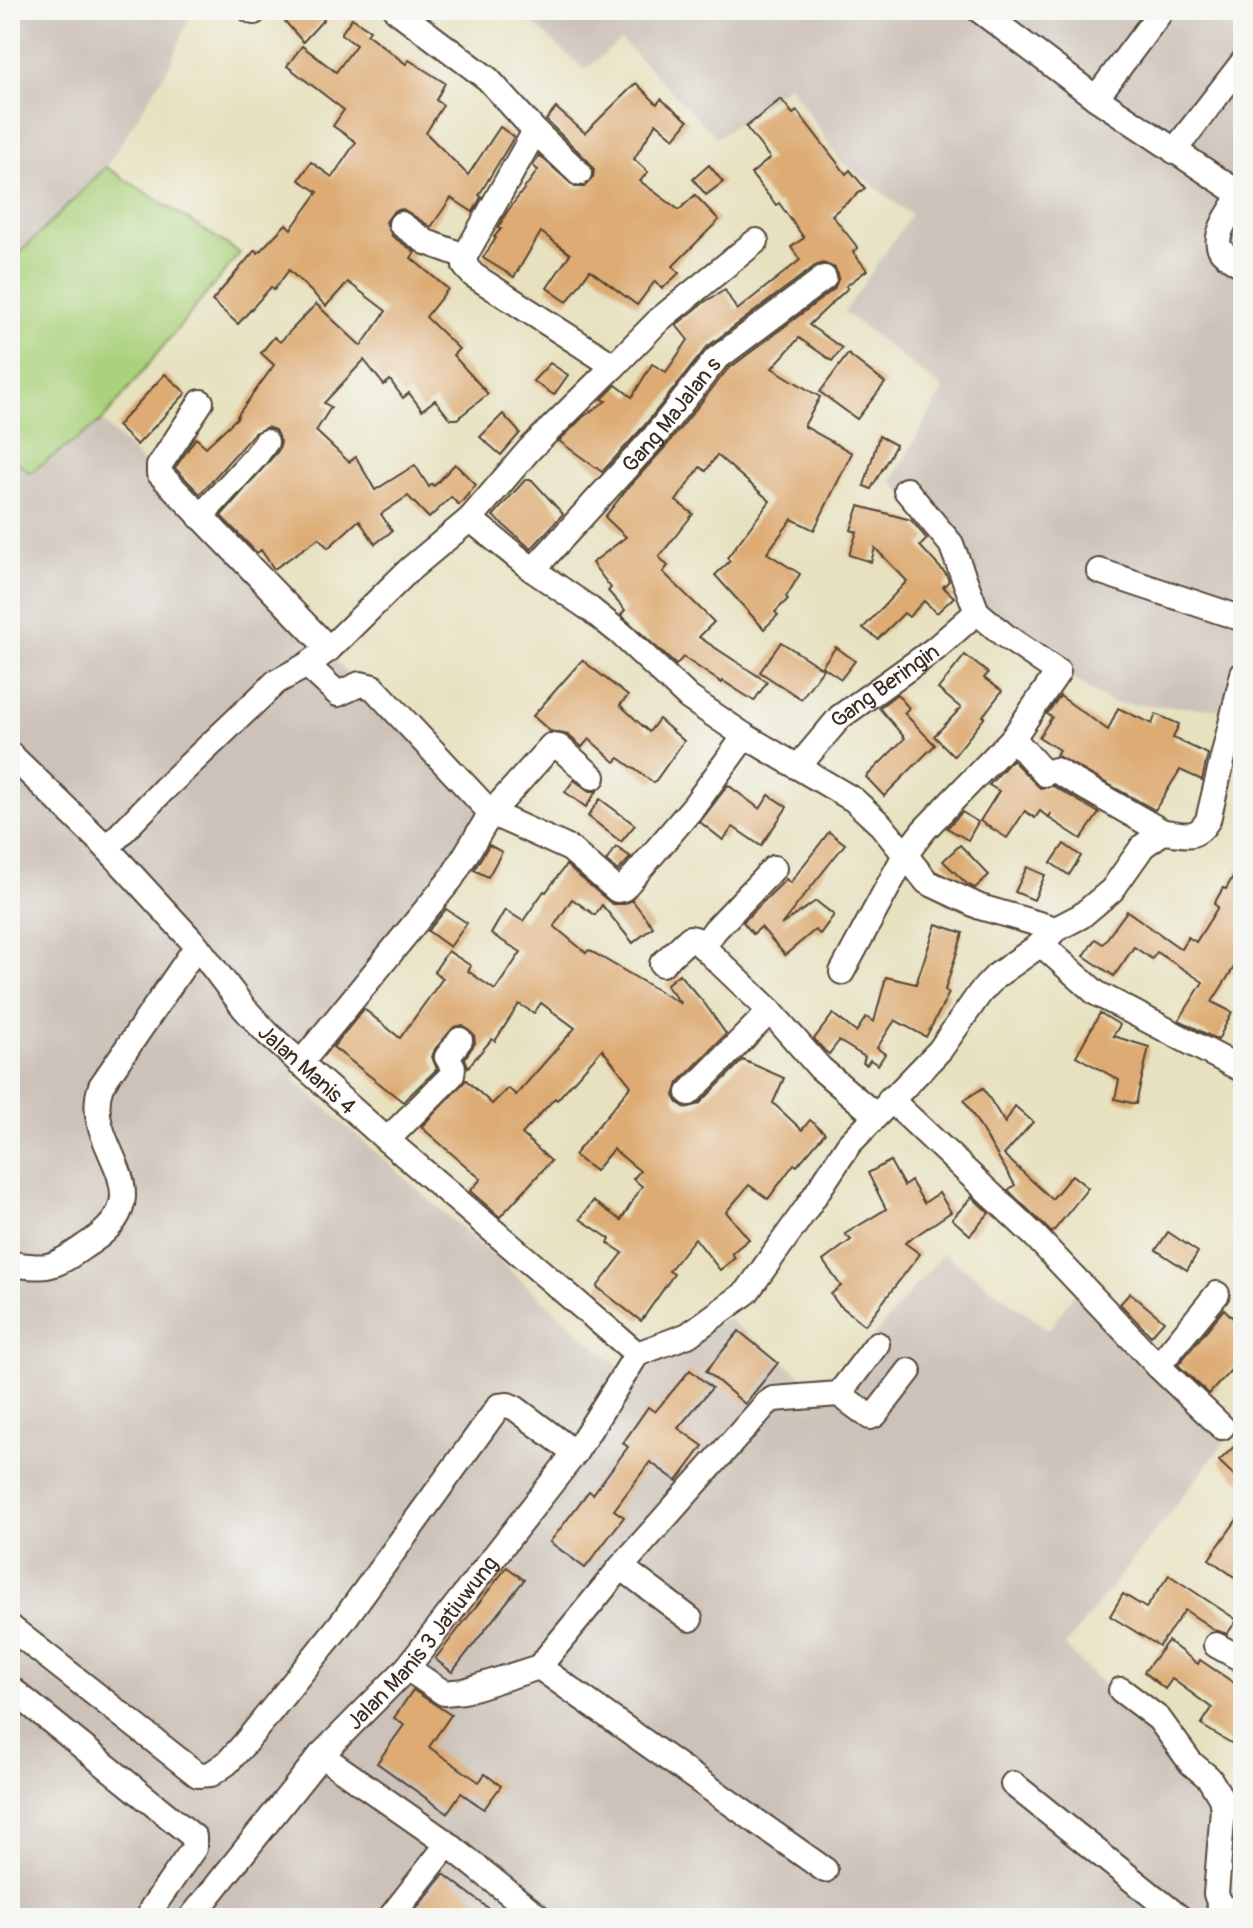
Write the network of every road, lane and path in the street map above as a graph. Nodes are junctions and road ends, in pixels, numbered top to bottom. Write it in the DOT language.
graph roads {
  1 [pos="396,10"];
  2 [pos="979,10"];
  3 [pos="1162,10"];
  4 [pos="1243,62"];
  5 [pos="1096,98"];
  6 [pos="535,131"];
  7 [pos="1174,151"];
  8 [pos="579,173"];
  9 [pos="1242,195"];
  10 [pos="401,224"];
  11 [pos="756,241"];
  12 [pos="465,256"];
  13 [pos="1243,266"];
  14 [pos="824,278"];
  15 [pos="614,366"];
  16 [pos="201,402"];
  17 [pos="266,442"];
  18 [pos="906,490"];
  19 [pos="200,517"];
  20 [pos="470,519"];
  21 [pos="533,570"];
  22 [pos="1099,571"];
  23 [pos="977,612"];
  24 [pos="1243,619"];
  25 [pos="329,649"];
  26 [pos="307,665"];
  27 [pos="1243,674"];
  28 [pos="1239,698"];
  29 [pos="745,736"];
  30 [pos="1013,738"];
  31 [pos="10,754"];
  32 [pos="798,767"];
  33 [pos="593,777"];
  34 [pos="491,813"];
  35 [pos="1163,832"];
  36 [pos="107,848"];
  37 [pos="905,855"];
  38 [pos="774,868"];
  39 [pos="1048,937"];
  40 [pos="197,946"];
  41 [pos="703,947"];
  42 [pos="662,964"];
  43 [pos="842,972"];
  44 [pos="770,1011"];
  45 [pos="460,1040"];
  46 [pos="300,1064"];
  47 [pos="1243,1070"];
  48 [pos="689,1093"];
  49 [pos="882,1107"];
  50 [pos="400,1127"];
  51 [pos="10,1264"];
  52 [pos="1217,1294"];
  53 [pos="877,1344"];
  54 [pos="637,1354"];
  55 [pos="1158,1366"];
  56 [pos="909,1371"];
  57 [pos="839,1394"];
  58 [pos="1222,1427"];
  59 [pos="575,1453"];
  60 [pos="621,1567"];
  61 [pos="690,1619"];
  62 [pos="10,1627"];
  63 [pos="1216,1645"];
  64 [pos="1243,1660"];
  65 [pos="539,1667"];
  66 [pos="407,1668"];
  67 [pos="10,1688"];
  68 [pos="1121,1690"];
  69 [pos="321,1755"];
  70 [pos="1013,1784"];
  71 [pos="448,1844"];
  72 [pos="825,1870"];
  73 [pos="156,1918"];
  74 [pos="191,1918"];
  75 [pos="390,1918"];
  76 [pos="540,1918"];
  77 [pos="1180,1918"];
  78 [pos="1235,1918"];
  1 -- 6 [label="street"];
  2 -- 5 [label="street"];
  3 -- 5 [label="street"];
  4 -- 7 [label="street"];
  5 -- 7 [label="street"];
  6 -- 8 [label="street"];
  6 -- 12 [label="street"];
  7 -- 9 [label="street"];
  9 -- 13 [label="street"];
  10 -- 12 [label="street"];
  11 -- 15 [label="street"];
  12 -- 15 [label="street"];
  14 -- 21 [label="street, Gang MaJalan s"];
  15 -- 20 [label="street"];
  16 -- 19 [label="street"];
  17 -- 19 [label="street"];
  18 -- 23 [label="street"];
  19 -- 25 [label="street"];
  20 -- 21 [label="street"];
  20 -- 25 [label="street"];
  21 -- 29 [label="street"];
  22 -- 24 [label="street"];
  23 -- 30 [label="street"];
  23 -- 32 [label="street, Gang Beringin"];
  25 -- 26 [label="street"];
  26 -- 34 [label="street"];
  26 -- 36 [label="street"];
  27 -- 28 [label="street"];
  28 -- 35 [label="street"];
  29 -- 32 [label="street"];
  29 -- 34 [label="street"];
  30 -- 35 [label="street"];
  30 -- 37 [label="street"];
  31 -- 36 [label="street, Jalan Manis 4"];
  32 -- 37 [label="street"];
  33 -- 34 [label="street"];
  34 -- 46 [label="street"];
  35 -- 39 [label="street"];
  36 -- 40 [label="street, Jalan Manis 4"];
  37 -- 39 [label="street"];
  37 -- 43 [label="street"];
  38 -- 41 [label="street"];
  39 -- 47 [label="street"];
  39 -- 49 [label="street"];
  40 -- 46 [label="street, Jalan Manis 4"];
  40 -- 51 [label="street"];
  41 -- 42 [label="street"];
  41 -- 44 [label="street"];
  44 -- 48 [label="street"];
  44 -- 49 [label="street"];
  45 -- 50 [label="street"];
  46 -- 50 [label="street, Jalan Manis 4"];
  49 -- 54 [label="street"];
  49 -- 55 [label="street"];
  50 -- 54 [label="street, Jalan Manis 4"];
  52 -- 55 [label="street"];
  53 -- 57 [label="street"];
  54 -- 59 [label="street, Jalan Manis 3 Jatiuwung"];
  55 -- 58 [label="street"];
  56 -- 57 [label="street"];
  57 -- 60 [label="street"];
  59 -- 62 [label="street"];
  59 -- 66 [label="street, Jalan Manis 3 Jatiuwung"];
  60 -- 61 [label="street"];
  60 -- 65 [label="street"];
  63 -- 64 [label="street"];
  65 -- 66 [label="street"];
  65 -- 72 [label="street"];
  66 -- 69 [label="street, Jalan Manis 3 Jatiuwung"];
  67 -- 73 [label="street"];
  68 -- 78 [label="street"];
  69 -- 71 [label="street"];
  69 -- 74 [label="street, Jalan Manis 3 Jatiuwung"];
  70 -- 77 [label="street"];
  71 -- 75 [label="street"];
  71 -- 76 [label="street"];
}
